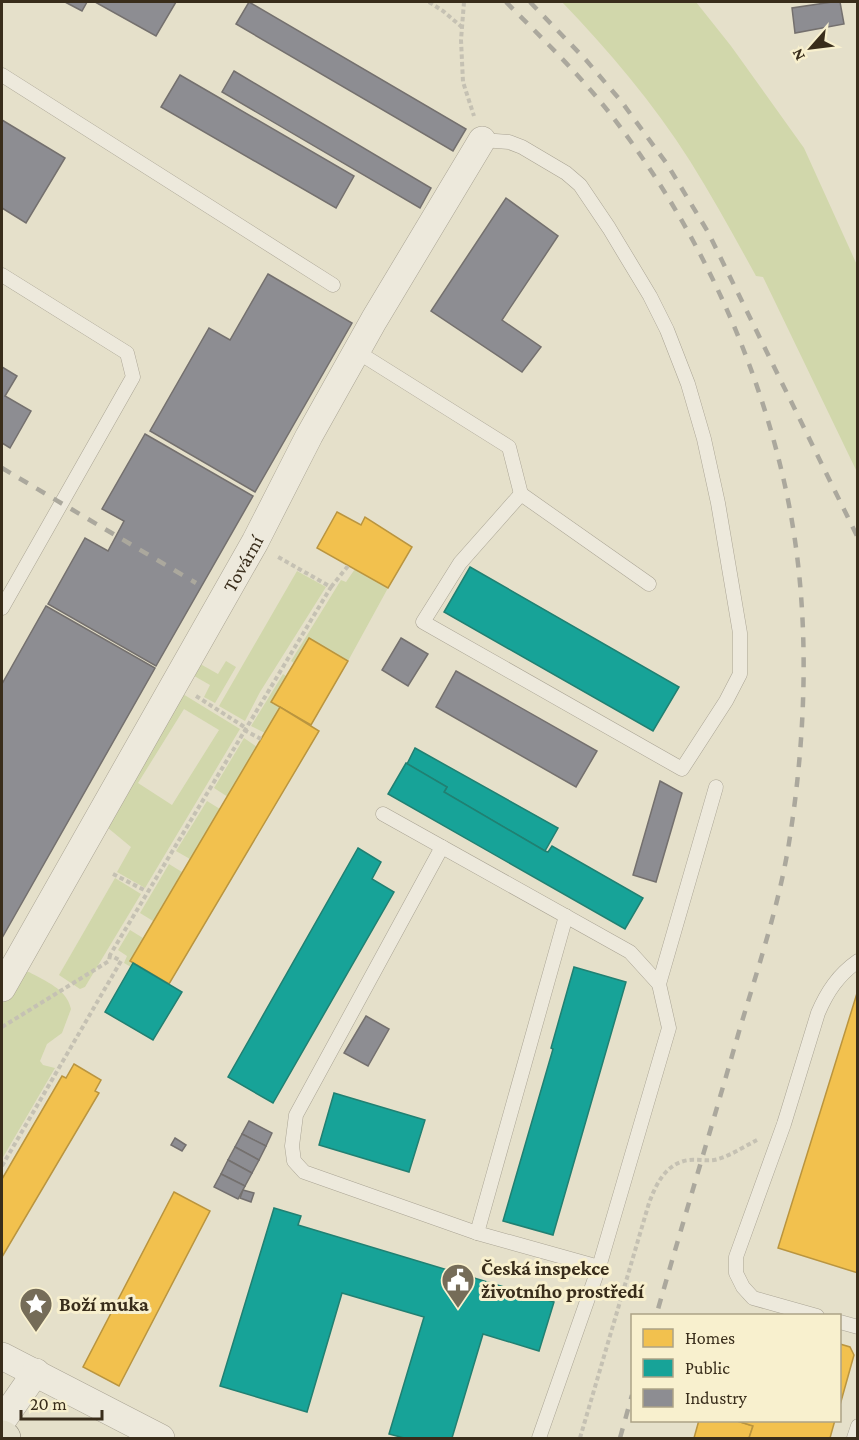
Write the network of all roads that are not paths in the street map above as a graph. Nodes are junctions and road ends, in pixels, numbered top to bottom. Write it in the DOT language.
graph roads {
  1 [pos="3,78"];
  2 [pos="482,140"];
  3 [pos="2,275"];
  4 [pos="333,285"];
  5 [pos="356,351"];
  6 [pos="521,494"];
  7 [pos="649,584"];
  8 [pos="2,608"];
  9 [pos="716,787"];
  10 [pos="383,814"];
  11 [pos="442,847"];
  12 [pos="566,916"];
  13 [pos="858,961"];
  14 [pos="659,984"];
  15 [pos="2,988"];
  16 [pos="477,1233"];
  17 [pos="599,1267"];
  18 [pos="810,1314"];
  19 [pos="841,1322"];
  20 [pos="858,1327"];
  21 [pos="2,1356"];
  22 [pos="36,1372"];
  23 [pos="2,1421"];
  24 [pos="858,1426"];
  25 [pos="161,1438"];
  26 [pos="538,1438"];
  27 [pos="854,1438"];
  1 -- 4 [label="lane"];
  2 -- 5 [label="street, Tovární"];
  2 -- 6 [label="lane"];
  3 -- 8 [label="lane"];
  5 -- 6 [label="lane"];
  5 -- 15 [label="street, Tovární"];
  6 -- 7 [label="lane"];
  9 -- 14 [label="lane"];
  10 -- 11 [label="lane"];
  11 -- 12 [label="lane"];
  11 -- 16 [label="lane"];
  12 -- 14 [label="lane"];
  12 -- 16 [label="lane"];
  13 -- 18 [label="lane"];
  14 -- 17 [label="lane"];
  16 -- 17 [label="lane"];
  17 -- 26 [label="lane"];
  19 -- 20 [label="lane"];
  21 -- 22 [label="street"];
  22 -- 23 [label="street"];
  22 -- 25 [label="street"];
  24 -- 27 [label="lane"];
}
